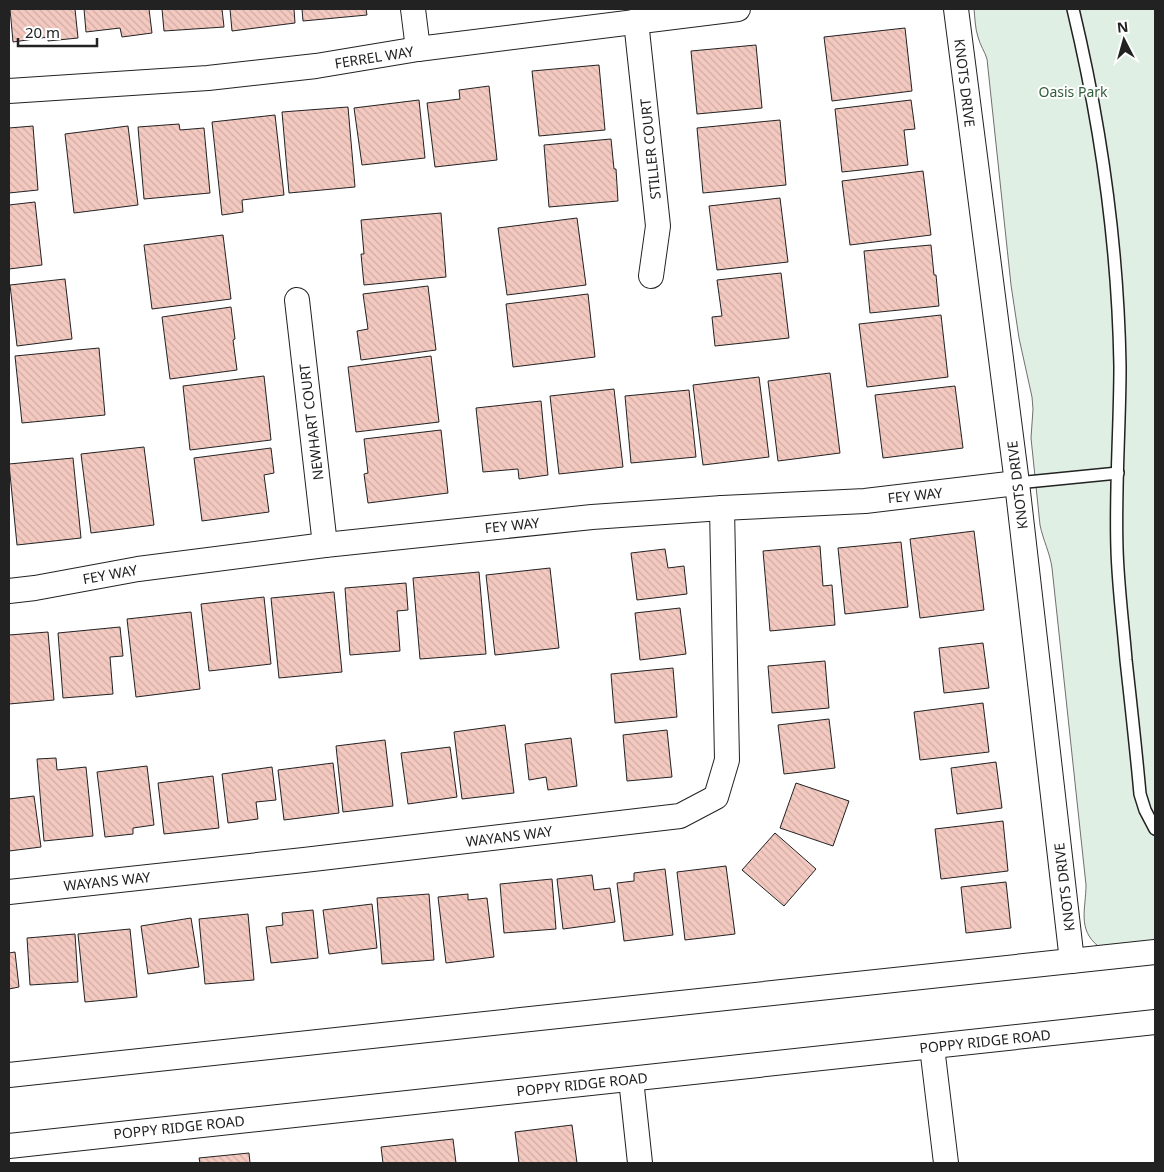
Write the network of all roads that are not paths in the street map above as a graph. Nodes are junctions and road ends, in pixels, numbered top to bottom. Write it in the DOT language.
graph roads {
  1 [pos="413,9"];
  2 [pos="738,9"];
  3 [pos="956,9"];
  4 [pos="1073,9"];
  5 [pos="636,21"];
  6 [pos="418,49"];
  7 [pos="9,90"];
  8 [pos="650,276"];
  9 [pos="297,300"];
  10 [pos="1118,473"];
  11 [pos="1017,483"];
  12 [pos="722,508"];
  13 [pos="325,545"];
  14 [pos="9,591"];
  15 [pos="1155,829"];
  16 [pos="9,892"];
  17 [pos="1155,952"];
  18 [pos="1072,961"];
  19 [pos="1155,1022"];
  20 [pos="932,1047"];
  21 [pos="9,1075"];
  22 [pos="631,1079"];
  23 [pos="9,1146"];
  24 [pos="640,1163"];
  25 [pos="946,1163"];
  1 -- 6 [label="street"];
  2 -- 5 [label="street, FERREL WAY"];
  3 -- 11 [label="street, KNOTS DRIVE"];
  4 -- 10 [label="lane"];
  5 -- 6 [label="street, FERREL WAY"];
  5 -- 8 [label="street, STILLER COURT"];
  6 -- 7 [label="street, FERREL WAY"];
  9 -- 13 [label="street, NEWHART COURT"];
  10 -- 11 [label="lane"];
  10 -- 15 [label="lane"];
  11 -- 12 [label="street, FEY WAY"];
  11 -- 18 [label="street, KNOTS DRIVE"];
  12 -- 13 [label="street, FEY WAY"];
  12 -- 16 [label="street, WAYANS WAY"];
  13 -- 14 [label="street, FEY WAY"];
  17 -- 18 [label="street"];
  18 -- 21 [label="street"];
  19 -- 20 [label="street, POPPY RIDGE ROAD"];
  20 -- 22 [label="street, POPPY RIDGE ROAD"];
  20 -- 25 [label="street"];
  22 -- 23 [label="street, POPPY RIDGE ROAD"];
  22 -- 24 [label="street"];
}
